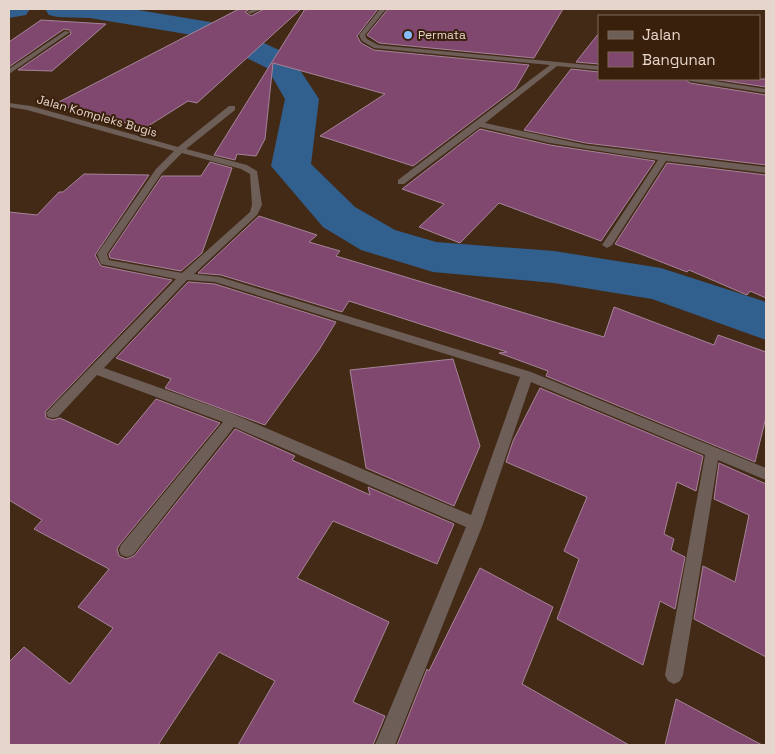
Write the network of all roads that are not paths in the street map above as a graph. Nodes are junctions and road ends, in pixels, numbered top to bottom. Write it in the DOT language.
graph roads {
  1 [pos="259,9"];
  2 [pos="384,9"];
  3 [pos="250,12"];
  4 [pos="67,32"];
  5 [pos="557,63"];
  6 [pos="598,68"];
  7 [pos="9,72"];
  8 [pos="696,80"];
  9 [pos="766,91"];
  10 [pos="9,105"];
  11 [pos="232,108"];
  12 [pos="479,124"];
  13 [pos="180,150"];
  14 [pos="664,158"];
  15 [pos="766,170"];
  16 [pos="401,182"];
  17 [pos="607,245"];
  18 [pos="184,277"];
  19 [pos="94,370"];
  20 [pos="527,375"];
  21 [pos="52,413"];
  22 [pos="232,420"];
  23 [pos="712,452"];
  24 [pos="766,474"];
  25 [pos="475,524"];
  26 [pos="127,550"];
  27 [pos="674,675"];
  28 [pos="385,745"];
  1 -- 3 [label="street"];
  2 -- 5 [label="street"];
  4 -- 7 [label="street"];
  5 -- 6 [label="street"];
  5 -- 12 [label="street"];
  8 -- 9 [label="street"];
  10 -- 13 [label="street, Jalan Kompleks Bugis"];
  11 -- 13 [label="street"];
  12 -- 14 [label="street"];
  12 -- 16 [label="street"];
  13 -- 18 [label="street, Jalan Kompleks Bugis"];
  13 -- 18 [label="street"];
  14 -- 15 [label="street"];
  14 -- 17 [label="street"];
  18 -- 19 [label="street"];
  18 -- 20 [label="street"];
  19 -- 21 [label="street"];
  19 -- 22 [label="street"];
  20 -- 23 [label="street"];
  20 -- 25 [label="street"];
  22 -- 25 [label="street"];
  22 -- 26 [label="street"];
  23 -- 24 [label="street"];
  23 -- 27 [label="street"];
  25 -- 28 [label="street"];
}
